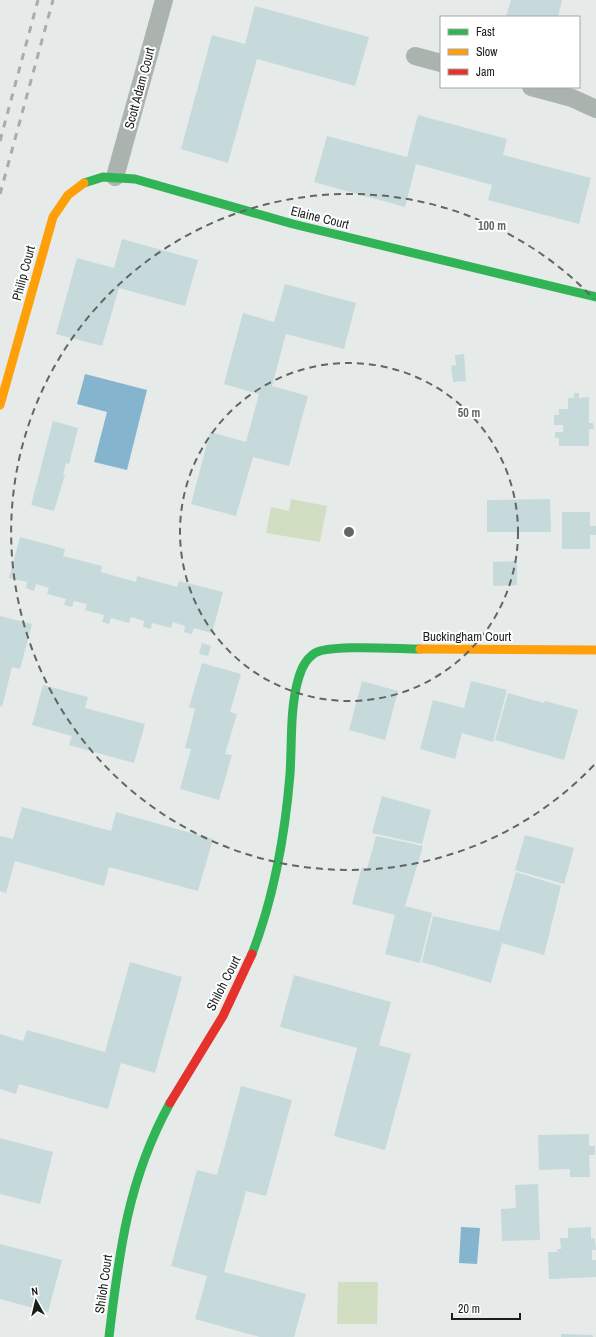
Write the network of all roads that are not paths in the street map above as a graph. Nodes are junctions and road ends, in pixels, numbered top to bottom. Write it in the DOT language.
graph roads {
  1 [pos="164,0"];
  2 [pos="415,56"];
  3 [pos="440,63"];
  4 [pos="535,88"];
  5 [pos="596,109"];
  6 [pos="115,177"];
  7 [pos="53,217"];
  8 [pos="596,297"];
  9 [pos="0,405"];
  10 [pos="337,648"];
  11 [pos="596,650"];
  12 [pos="108,1337"];
  1 -- 6 [label="street, Scott Adam Court"];
  2 -- 3 [label="street"];
  4 -- 5 [label="street"];
  6 -- 7 [label="street, Elaine Court"];
  6 -- 8 [label="street, Elaine Court"];
  7 -- 9 [label="street, Philip Court"];
  10 -- 11 [label="street, Buckingham Court"];
  10 -- 12 [label="street, Shiloh Court"];
}
